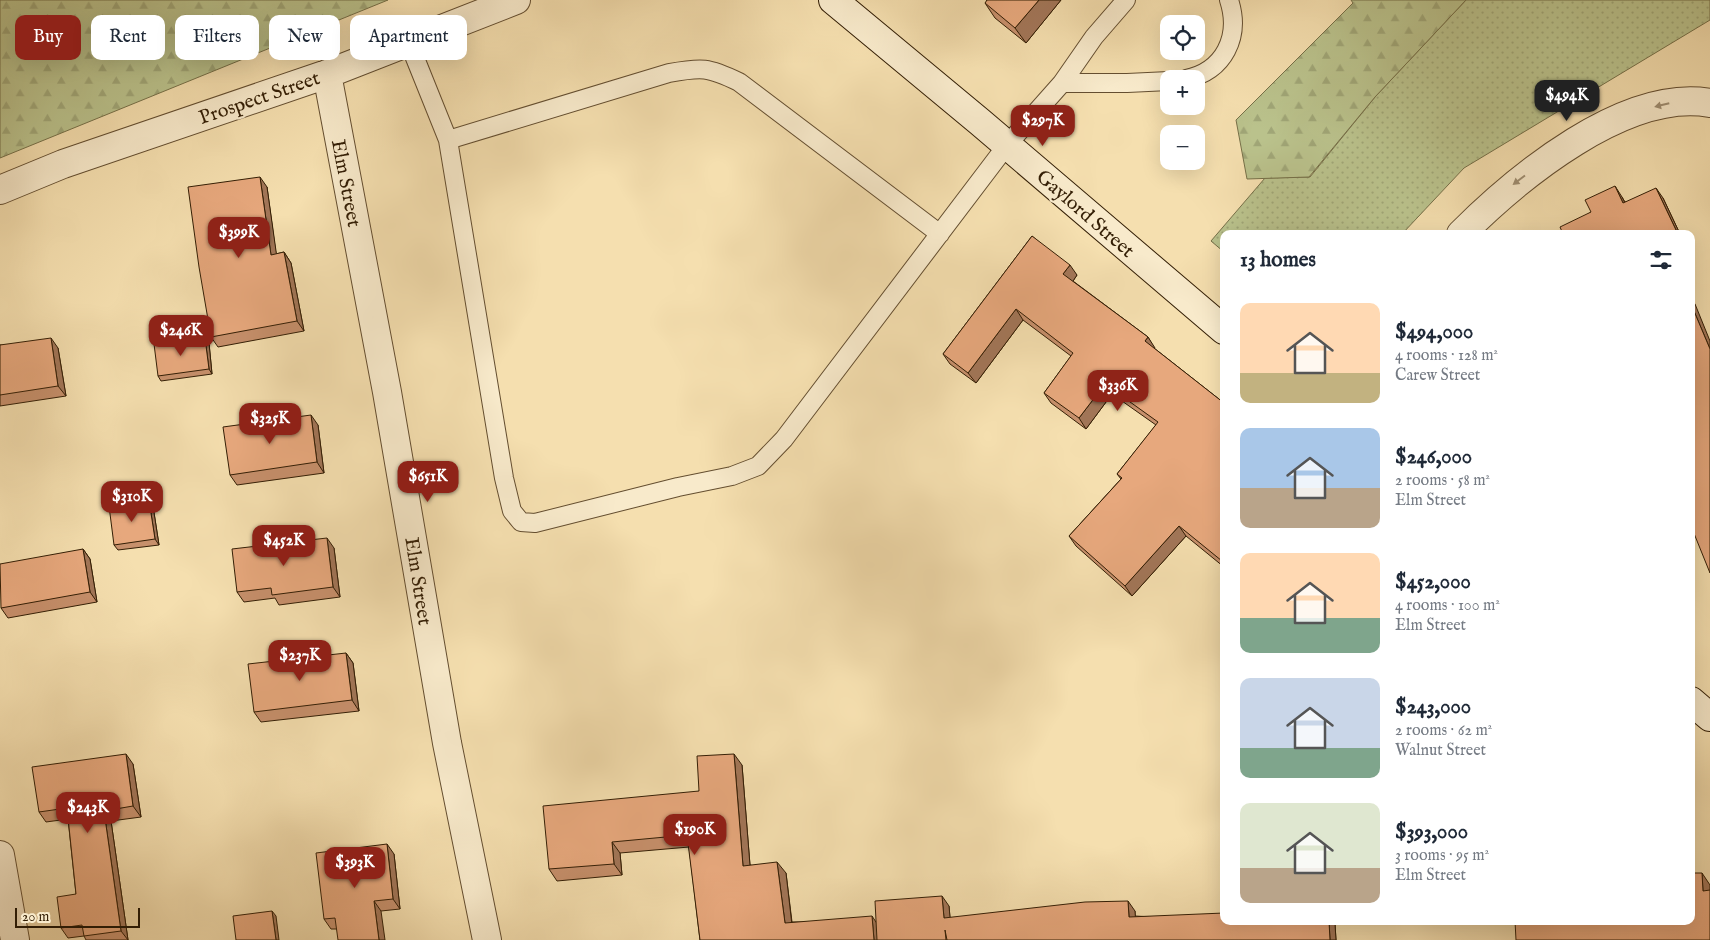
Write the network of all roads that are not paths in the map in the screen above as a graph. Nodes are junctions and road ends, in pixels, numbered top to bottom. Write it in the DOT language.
graph roads {
  1 [pos="516,0"];
  2 [pos="832,0"];
  3 [pos="1126,0"];
  4 [pos="1229,0"];
  5 [pos="467,20"];
  6 [pos="364,60"];
  7 [pos="416,60"];
  8 [pos="1205,72"];
  9 [pos="327,74"];
  10 [pos="1160,81"];
  11 [pos="1062,82"];
  12 [pos="1710,103"];
  13 [pos="448,140"];
  14 [pos="1007,145"];
  15 [pos="0,190"];
  16 [pos="1464,230"];
  17 [pos="940,234"];
  18 [pos="1220,327"];
  19 [pos="1695,704"];
  20 [pos="1710,717"];
  21 [pos="0,855"];
  22 [pos="15,940"];
  23 [pos="487,940"];
  1 -- 5 [label="street, Prospect Street"];
  2 -- 14 [label="street, Gaylord Street"];
  3 -- 11 [label="lane"];
  4 -- 8 [label="lane"];
  6 -- 9 [label="street, Prospect Street"];
  7 -- 13 [label="lane"];
  9 -- 15 [label="street, Prospect Street"];
  9 -- 23 [label="street, Elm Street"];
  10 -- 11 [label="lane"];
  11 -- 14 [label="lane"];
  12 -- 16 [label="street, one-way"];
  13 -- 17 [label="lane"];
  13 -- 17 [label="lane"];
  14 -- 17 [label="lane"];
  14 -- 18 [label="street, Gaylord Street"];
  19 -- 20 [label="street"];
  21 -- 22 [label="street"];
}
